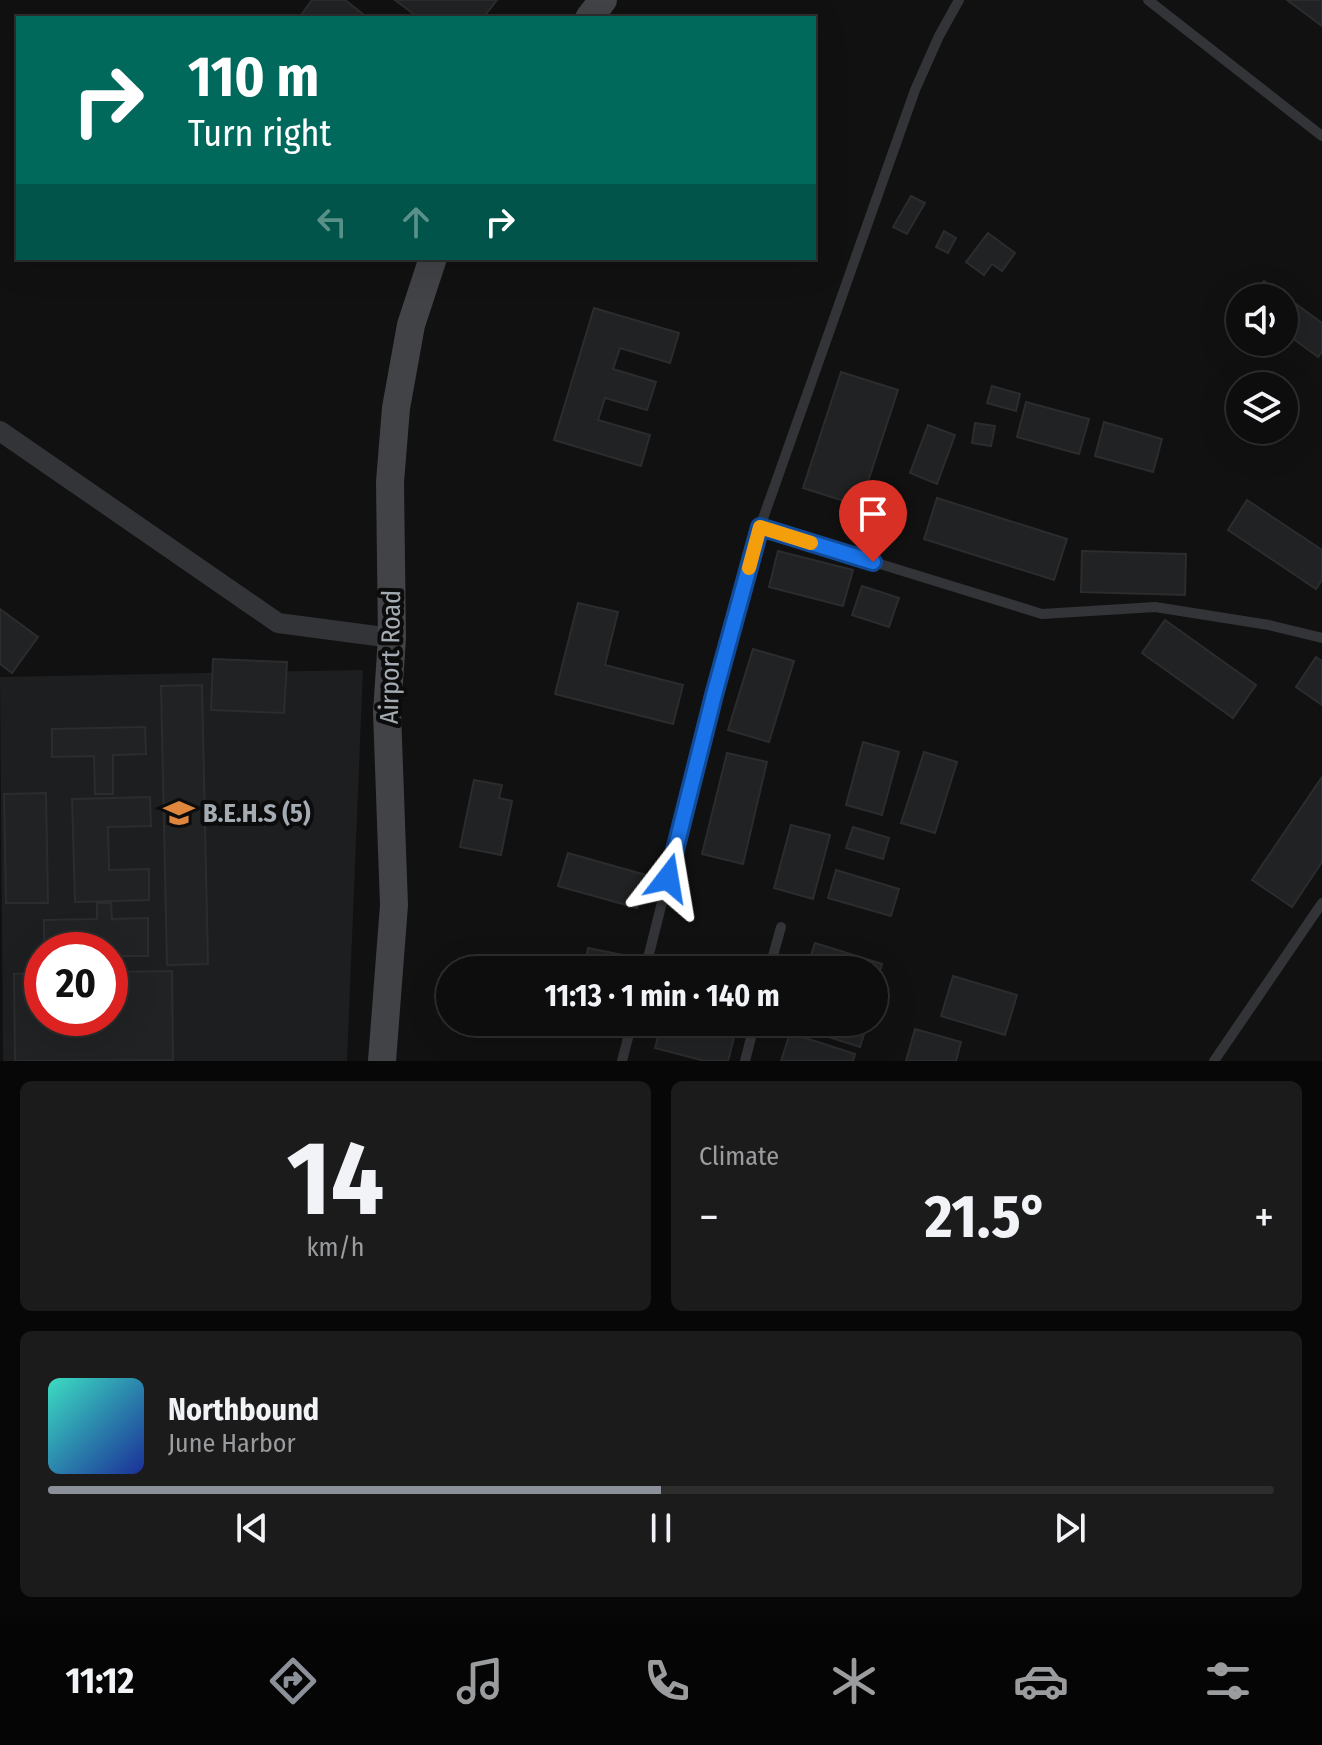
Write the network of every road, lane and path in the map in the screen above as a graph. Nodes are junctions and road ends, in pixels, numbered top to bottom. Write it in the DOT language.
graph roads {
  1 [pos="603,0"];
  2 [pos="959,0"];
  3 [pos="1148,0"];
  4 [pos="591,16"];
  5 [pos="1322,136"];
  6 [pos="432,260"];
  7 [pos="0,431"];
  8 [pos="760,527"];
  9 [pos="392,638"];
  10 [pos="1322,638"];
  11 [pos="1322,903"];
  12 [pos="781,927"];
  13 [pos="649,956"];
  14 [pos="773,956"];
  15 [pos="628,1036"];
  16 [pos="751,1036"];
  17 [pos="382,1061"];
  18 [pos="622,1061"];
  19 [pos="745,1061"];
  20 [pos="1214,1061"];
  1 -- 4 [label="main road"];
  2 -- 8 [label="lane"];
  3 -- 5 [label="lane"];
  6 -- 9 [label="main road, Airport Road"];
  7 -- 9 [label="street"];
  8 -- 10 [label="lane"];
  8 -- 13 [label="lane"];
  9 -- 17 [label="main road, Airport Road"];
  11 -- 20 [label="lane"];
  12 -- 14 [label="lane"];
  15 -- 18 [label="lane"];
  16 -- 19 [label="lane"];
}
